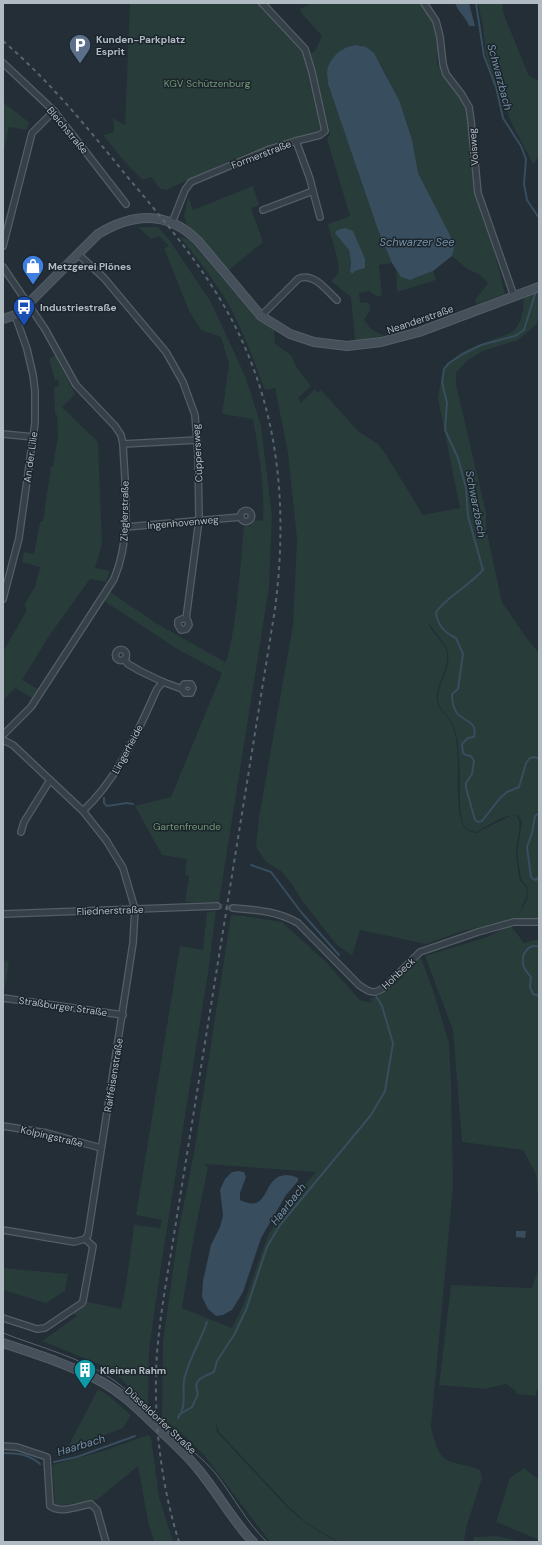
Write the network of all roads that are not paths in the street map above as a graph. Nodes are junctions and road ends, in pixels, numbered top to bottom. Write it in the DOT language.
graph roads {
  1 [pos="262,3"];
  2 [pos="424,3"];
  3 [pos="3,63"];
  4 [pos="54,111"];
  5 [pos="296,141"];
  6 [pos="313,191"];
  7 [pos="126,204"];
  8 [pos="263,210"];
  9 [pos="320,217"];
  10 [pos="172,224"];
  11 [pos="3,246"];
  12 [pos="79,255"];
  13 [pos="3,267"];
  14 [pos="539,287"];
  15 [pos="514,296"];
  16 [pos="337,300"];
  17 [pos="28,304"];
  18 [pos="15,315"];
  19 [pos="262,316"];
  20 [pos="3,319"];
  21 [pos="3,434"];
  22 [pos="34,437"];
  23 [pos="198,440"];
  24 [pos="123,444"];
  25 [pos="241,517"];
  26 [pos="199,520"];
  27 [pos="126,527"];
  28 [pos="3,599"];
  29 [pos="186,619"];
  30 [pos="124,659"];
  31 [pos="163,682"];
  32 [pos="182,689"];
  33 [pos="3,735"];
  34 [pos="3,740"];
  35 [pos="50,780"];
  36 [pos="83,811"];
  37 [pos="21,832"];
  38 [pos="217,906"];
  39 [pos="233,908"];
  40 [pos="135,909"];
  41 [pos="3,914"];
  42 [pos="539,922"];
  43 [pos="3,998"];
  44 [pos="122,1015"];
  45 [pos="3,1126"];
  46 [pos="101,1148"];
  47 [pos="3,1230"];
  48 [pos="85,1239"];
  49 [pos="3,1318"];
  50 [pos="3,1343"];
  51 [pos="3,1446"];
  52 [pos="106,1542"];
  53 [pos="253,1542"];
  1 -- 5 [label="street, Formerstraße"];
  2 -- 15 [label="street, Voisweg"];
  3 -- 4 [label="street, Bleichstraße"];
  4 -- 7 [label="street, Bleichstraße"];
  4 -- 11 [label="street"];
  5 -- 6 [label="street"];
  5 -- 10 [label="street, Formerstraße"];
  6 -- 8 [label="street"];
  6 -- 9 [label="street"];
  10 -- 12 [label="street"];
  10 -- 19 [label="street, Neanderstraße"];
  12 -- 17 [label="street"];
  12 -- 23 [label="street, Cüppersweg"];
  13 -- 17 [label="street, Zieglerstraße"];
  14 -- 15 [label="street, Neanderstraße"];
  15 -- 19 [label="street, Neanderstraße"];
  16 -- 19 [label="street"];
  17 -- 18 [label="street"];
  17 -- 24 [label="street, Zieglerstraße"];
  18 -- 20 [label="street"];
  18 -- 22 [label="street, An der Lilie"];
  21 -- 22 [label="street"];
  22 -- 28 [label="street, An der Lilie"];
  23 -- 24 [label="street"];
  23 -- 26 [label="street, Cüppersweg"];
  24 -- 27 [label="street, Zieglerstraße"];
  25 -- 26 [label="street, Ingenhovenweg"];
  26 -- 27 [label="street, Ingenhovenweg"];
  26 -- 29 [label="street, Cüppersweg"];
  27 -- 33 [label="street, Zieglerstraße"];
  30 -- 31 [label="street"];
  31 -- 32 [label="street"];
  31 -- 36 [label="street, Lingerheide"];
  34 -- 35 [label="street, Raiffeisenstraße"];
  35 -- 36 [label="street, Raiffeisenstraße"];
  35 -- 37 [label="street"];
  36 -- 40 [label="street, Raiffeisenstraße"];
  38 -- 40 [label="street, Fliednerstraße"];
  39 -- 42 [label="street, Hohbeck"];
  40 -- 41 [label="street, Fliednerstraße"];
  40 -- 44 [label="street, Raiffeisenstraße"];
  43 -- 44 [label="street, Straßburger Straße"];
  44 -- 46 [label="street, Raiffeisenstraße"];
  45 -- 46 [label="street, Kolpingstraße"];
  46 -- 48 [label="street, Raiffeisenstraße"];
  47 -- 48 [label="street"];
  48 -- 49 [label="street"];
  50 -- 53 [label="street, Düsseldorfer Straße"];
  51 -- 52 [label="street"];
}
